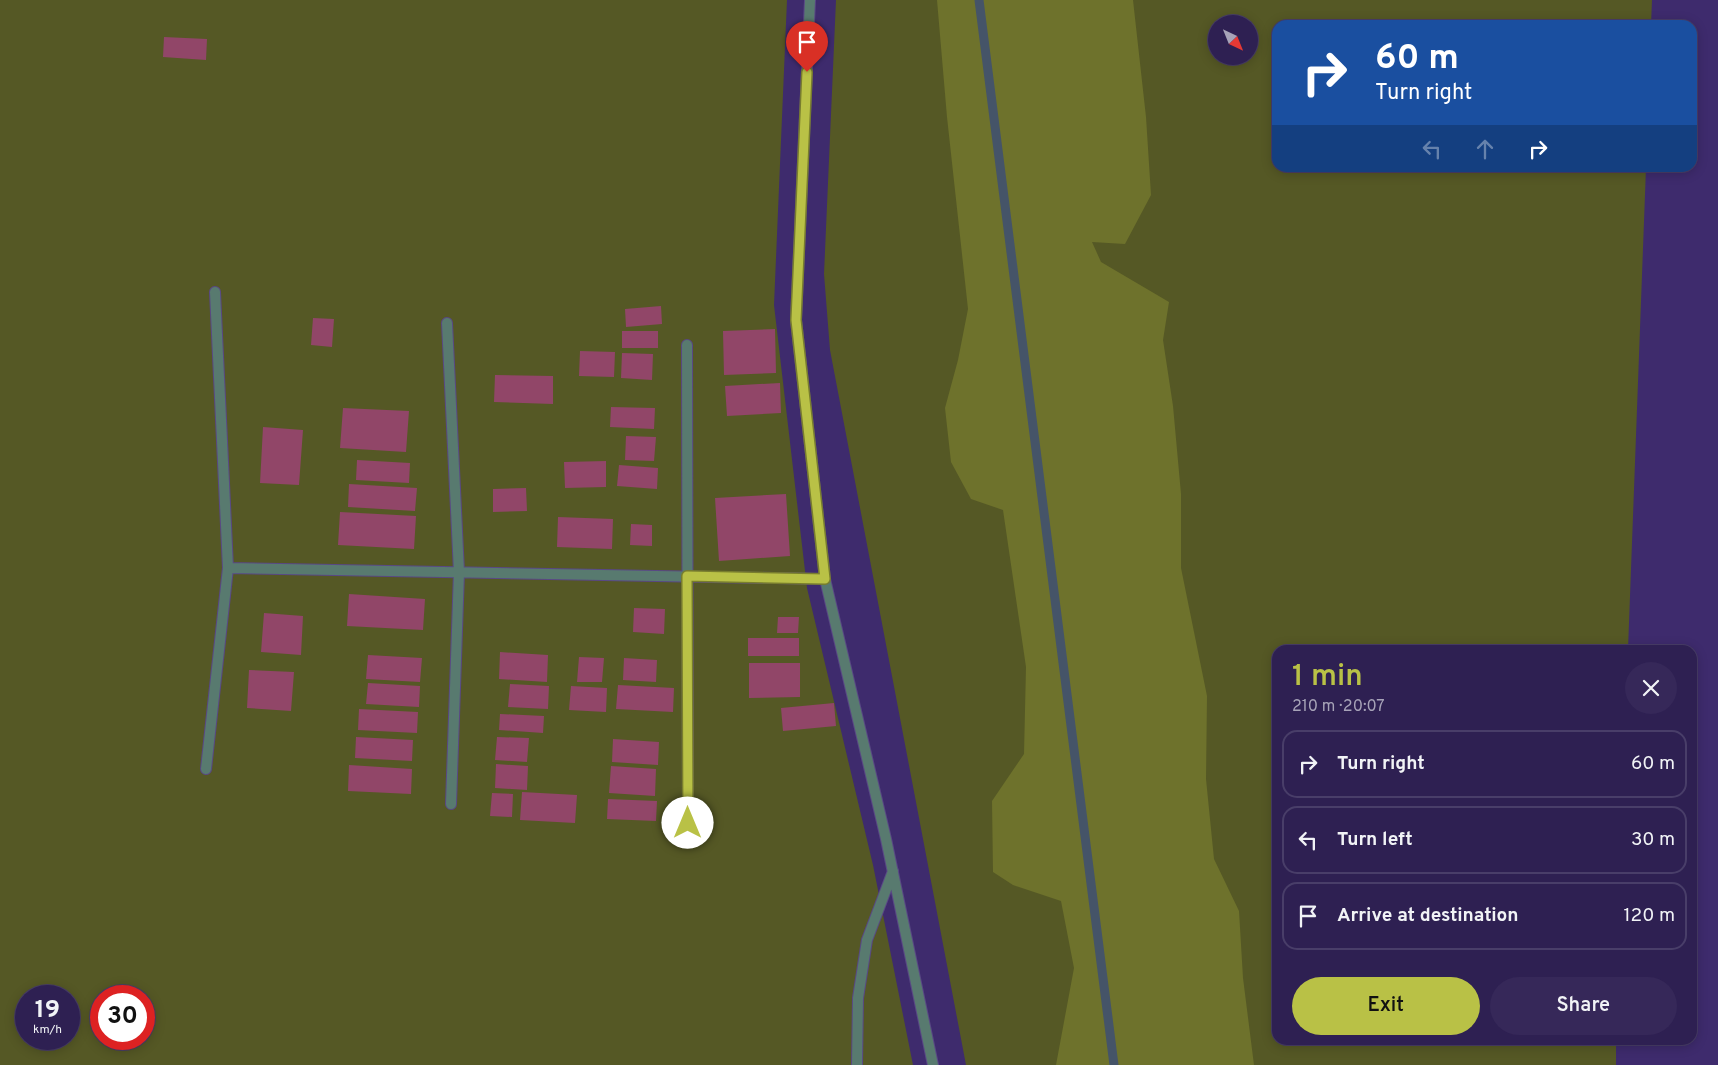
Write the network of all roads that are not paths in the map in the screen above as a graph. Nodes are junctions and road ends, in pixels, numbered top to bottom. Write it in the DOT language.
graph roads {
  1 [pos="810,0"];
  2 [pos="215,292"];
  3 [pos="447,323"];
  4 [pos="687,345"];
  5 [pos="228,568"];
  6 [pos="460,572"];
  7 [pos="687,576"];
  8 [pos="825,579"];
  9 [pos="206,769"];
  10 [pos="451,804"];
  11 [pos="688,823"];
  12 [pos="893,870"];
  13 [pos="857,1065"];
  14 [pos="933,1065"];
  1 -- 8 [label="street"];
  2 -- 5 [label="street"];
  3 -- 6 [label="street"];
  4 -- 7 [label="street"];
  5 -- 6 [label="street"];
  5 -- 9 [label="street"];
  6 -- 7 [label="street"];
  6 -- 10 [label="street"];
  7 -- 8 [label="street"];
  7 -- 11 [label="street"];
  8 -- 12 [label="street"];
  12 -- 13 [label="street"];
  12 -- 14 [label="street"];
}
